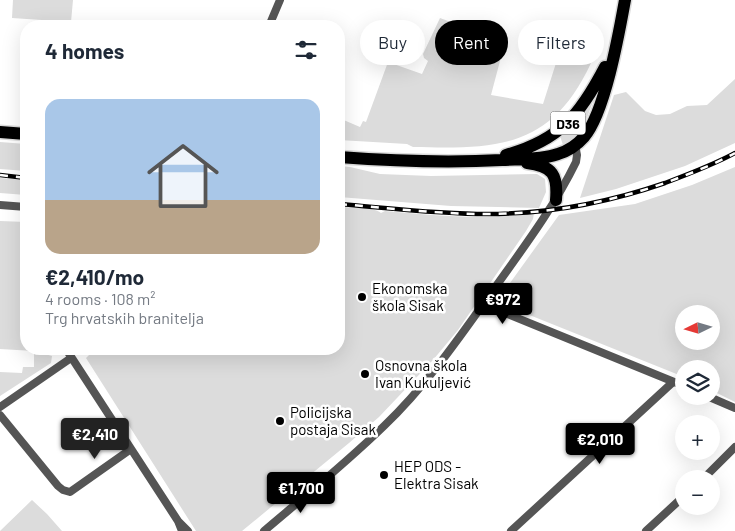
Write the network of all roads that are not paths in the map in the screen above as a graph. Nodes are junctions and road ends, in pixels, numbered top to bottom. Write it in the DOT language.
graph roads {
  1 [pos="280,0"];
  2 [pos="625,0"];
  3 [pos="272,20"];
  4 [pos="617,40"];
  5 [pos="0,132"];
  6 [pos="20,134"];
  7 [pos="575,145"];
  8 [pos="345,157"];
  9 [pos="512,159"];
  10 [pos="480,161"];
  11 [pos="556,200"];
  12 [pos="0,205"];
  13 [pos="20,207"];
  14 [pos="484,304"];
  15 [pos="70,355"];
  16 [pos="72,358"];
  17 [pos="673,382"];
  18 [pos="720,402"];
  19 [pos="0,407"];
  20 [pos="735,408"];
  21 [pos="0,415"];
  22 [pos="735,447"];
  23 [pos="131,449"];
  24 [pos="712,470"];
  25 [pos="675,504"];
  26 [pos="178,521"];
  27 [pos="182,531"];
  28 [pos="188,531"];
  29 [pos="264,531"];
  30 [pos="511,531"];
  31 [pos="646,531"];
  1 -- 3 [label="street"];
  2 -- 4 [label="main road, D36"];
  4 -- 7 [label="main road, D36"];
  4 -- 10 [label="main road, D36"];
  5 -- 6 [label="main road"];
  7 -- 9 [label="main road, D36"];
  7 -- 11 [label="street"];
  8 -- 10 [label="main road, D36"];
  9 -- 10 [label="main road, D36"];
  9 -- 11 [label="main road"];
  11 -- 14 [label="street"];
  12 -- 13 [label="street"];
  14 -- 17 [label="street"];
  14 -- 29 [label="street"];
  15 -- 16 [label="street"];
  16 -- 19 [label="street"];
  16 -- 23 [label="street"];
  17 -- 30 [label="street"];
  18 -- 20 [label="street"];
  21 -- 23 [label="street"];
  22 -- 24 [label="street"];
  23 -- 26 [label="street"];
  25 -- 31 [label="street"];
  26 -- 27 [label="street"];
  26 -- 28 [label="street"];
}
